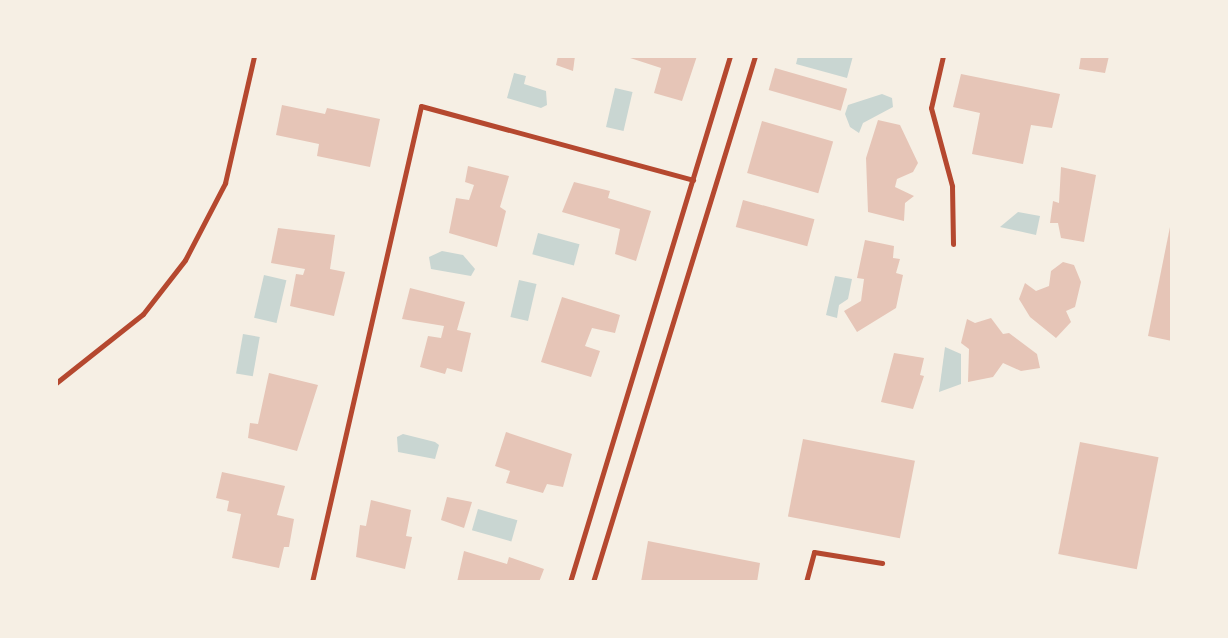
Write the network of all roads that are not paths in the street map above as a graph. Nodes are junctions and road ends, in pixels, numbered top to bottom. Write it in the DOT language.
graph roads {
  1 [pos="254,56"];
  2 [pos="730,56"];
  3 [pos="755,56"];
  4 [pos="943,56"];
  5 [pos="693,180"];
  6 [pos="953,244"];
  7 [pos="56,383"];
  8 [pos="882,563"];
  9 [pos="312,582"];
  10 [pos="570,582"];
  11 [pos="593,582"];
  12 [pos="806,582"];
  1 -- 7 [label="lane"];
  2 -- 5 [label="lane"];
  3 -- 11 [label="lane"];
  4 -- 6 [label="lane"];
  5 -- 9 [label="lane"];
  5 -- 10 [label="lane"];
  8 -- 12 [label="lane"];
}
